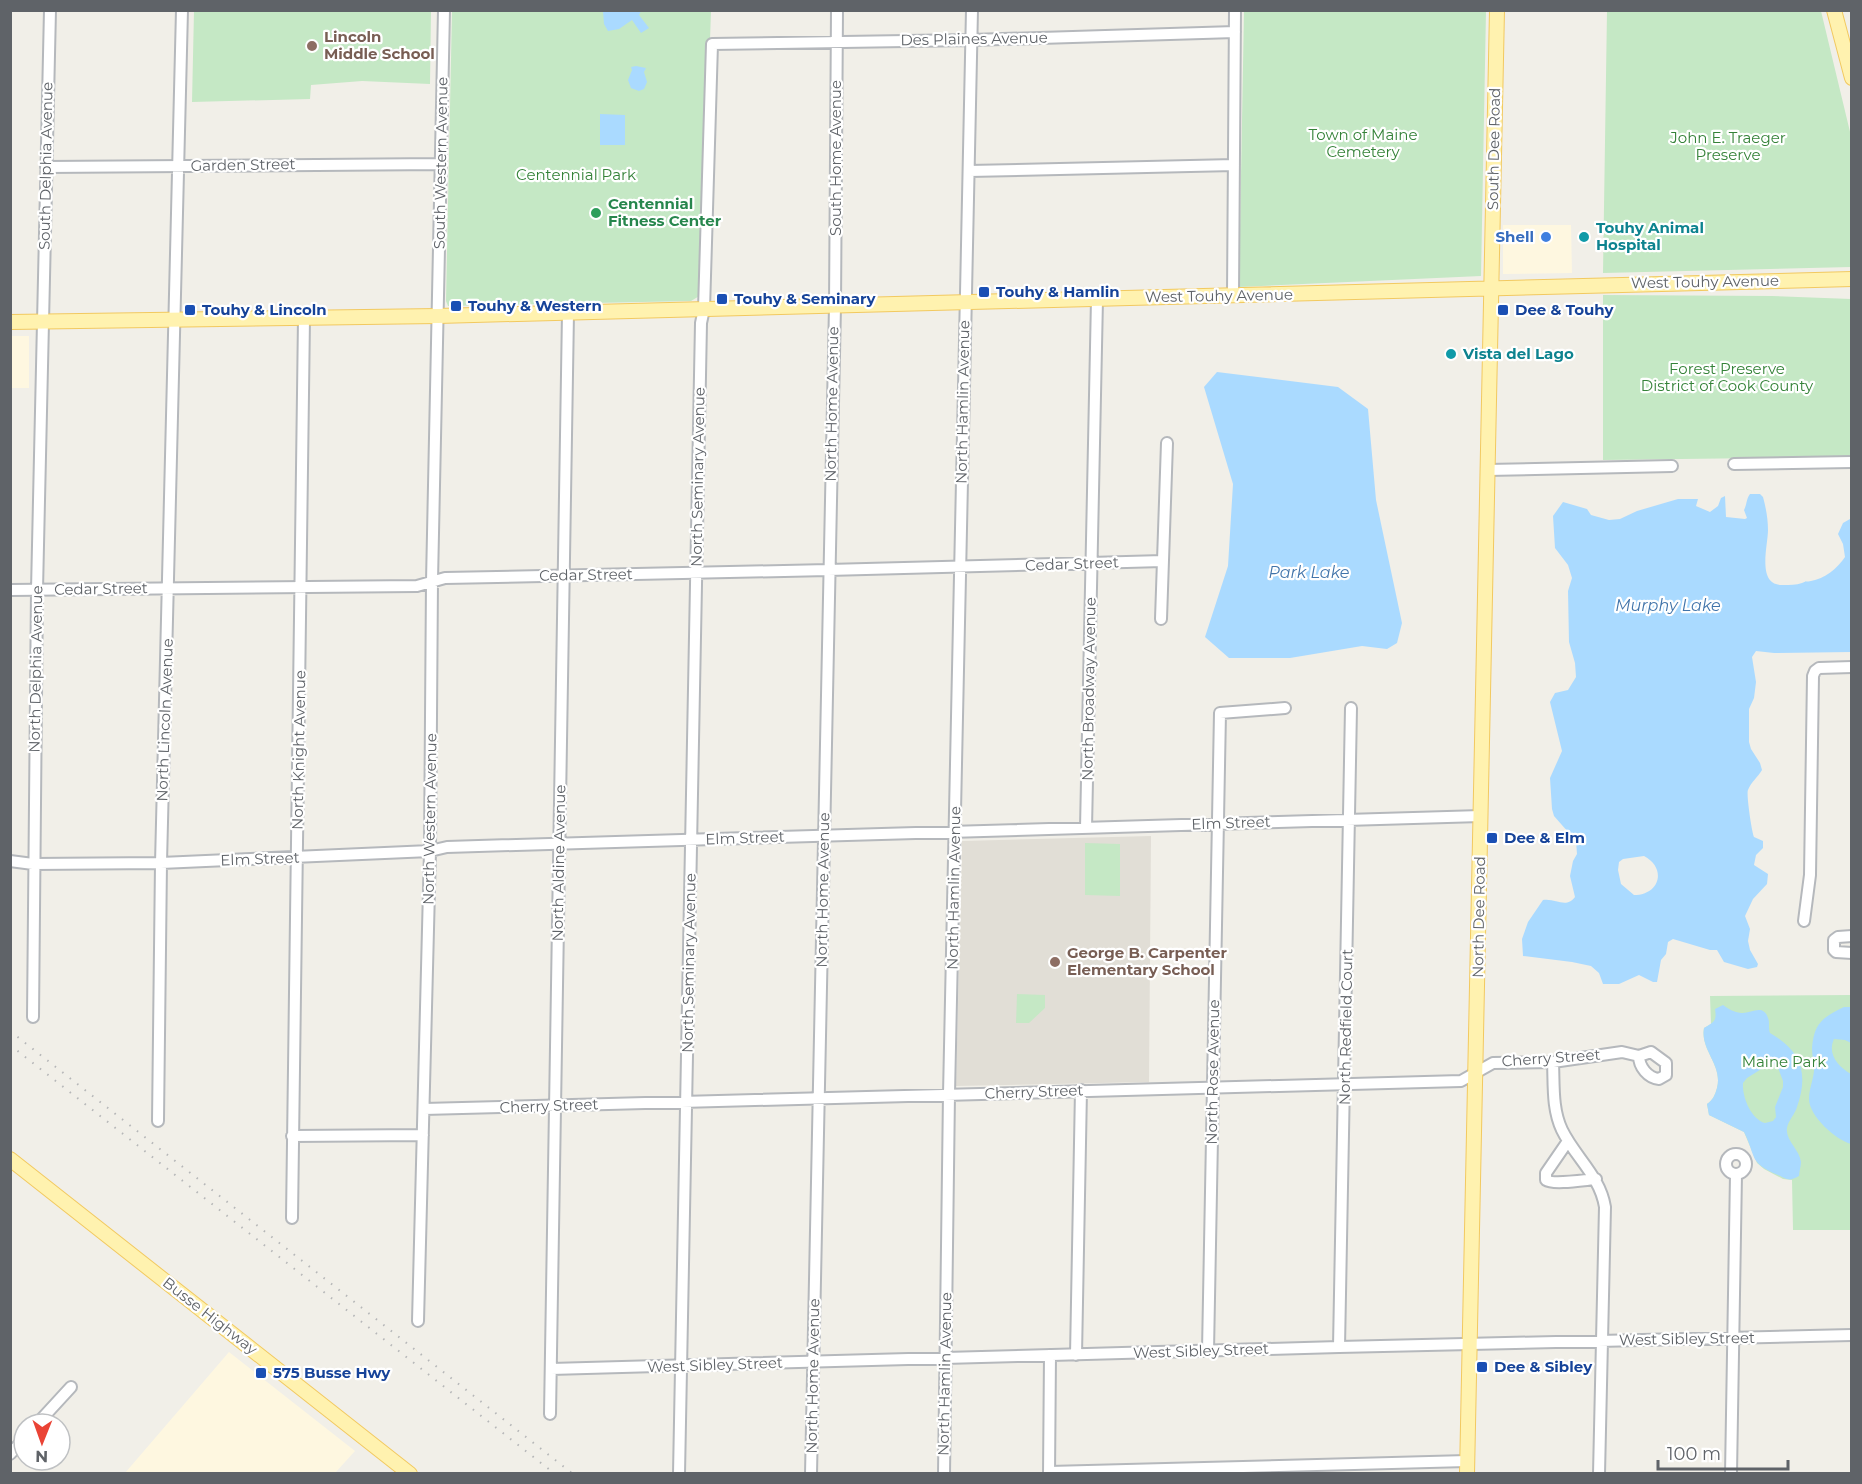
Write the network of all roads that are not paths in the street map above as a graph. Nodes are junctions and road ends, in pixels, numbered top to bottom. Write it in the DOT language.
graph roads {
  1 [pos="50,10"];
  2 [pos="182,10"];
  3 [pos="444,10"];
  4 [pos="837,10"];
  5 [pos="972,10"];
  6 [pos="1235,10"];
  7 [pos="1497,10"];
  8 [pos="1834,10"];
  9 [pos="1235,32"];
  10 [pos="971,40"];
  11 [pos="836,42"];
  12 [pos="712,44"];
  13 [pos="1851,78"];
  14 [pos="441,164"];
  15 [pos="1234,165"];
  16 [pos="178,166"];
  17 [pos="46,167"];
  18 [pos="969,171"];
  19 [pos="1851,279"];
  20 [pos="1490,288"];
  21 [pos="1233,295"];
  22 [pos="1097,299"];
  23 [pos="965,302"];
  24 [pos="835,306"];
  25 [pos="704,309"];
  26 [pos="568,313"];
  27 [pos="438,316"];
  28 [pos="304,318"];
  29 [pos="174,320"];
  30 [pos="10,322"];
  31 [pos="44,322"];
  32 [pos="1167,443"];
  33 [pos="1851,462"];
  34 [pos="1734,464"];
  35 [pos="1672,466"];
  36 [pos="1487,470"];
  37 [pos="1163,561"];
  38 [pos="1092,564"];
  39 [pos="960,566"];
  40 [pos="828,570"];
  41 [pos="696,573"];
  42 [pos="563,575"];
  43 [pos="432,581"];
  44 [pos="301,587"];
  45 [pos="168,589"];
  46 [pos="10,590"];
  47 [pos="37,590"];
  48 [pos="1161,619"];
  49 [pos="1851,667"];
  50 [pos="1285,708"];
  51 [pos="1351,708"];
  52 [pos="1481,816"];
  53 [pos="1350,820"];
  54 [pos="1218,824"];
  55 [pos="1086,828"];
  56 [pos="955,832"];
  57 [pos="824,836"];
  58 [pos="691,840"];
  59 [pos="559,844"];
  60 [pos="430,851"];
  61 [pos="297,858"];
  62 [pos="10,861"];
  63 [pos="161,863"];
  64 [pos="33,864"];
  65 [pos="1804,921"];
  66 [pos="1851,936"];
  67 [pos="1851,953"];
  68 [pos="33,1017"];
  69 [pos="1639,1056"];
  70 [pos="1553,1062"];
  71 [pos="1476,1072"];
  72 [pos="1345,1084"];
  73 [pos="1212,1088"];
  74 [pos="1081,1090"];
  75 [pos="949,1094"];
  76 [pos="818,1098"];
  77 [pos="687,1101"];
  78 [pos="555,1106"];
  79 [pos="424,1109"];
  80 [pos="158,1121"];
  81 [pos="423,1135"];
  82 [pos="292,1136"];
  83 [pos="1568,1141"];
  84 [pos="10,1159"];
  85 [pos="1736,1174"];
  86 [pos="1596,1179"];
  87 [pos="292,1218"];
  88 [pos="418,1321"];
  89 [pos="1851,1335"];
  90 [pos="1734,1338"];
  91 [pos="1602,1341"];
  92 [pos="1470,1344"];
  93 [pos="1339,1347"];
  94 [pos="1208,1351"];
  95 [pos="1050,1355"];
  96 [pos="1076,1355"];
  97 [pos="945,1358"];
  98 [pos="814,1362"];
  99 [pos="682,1365"];
  100 [pos="550,1369"];
  101 [pos="71,1387"];
  102 [pos="49,1412"];
  103 [pos="550,1414"];
  104 [pos="1467,1467"];
  105 [pos="1258,1470"];
  106 [pos="410,1473"];
  107 [pos="679,1473"];
  108 [pos="812,1473"];
  109 [pos="944,1473"];
  110 [pos="1048,1473"];
  111 [pos="1599,1473"];
  112 [pos="1731,1473"];
  1 -- 17 [label="street, South Delphia Avenue"];
  2 -- 16 [label="street, North Lincoln Avenue"];
  3 -- 14 [label="street, South Western Avenue"];
  4 -- 11 [label="street, South Home Avenue"];
  5 -- 10 [label="street, North Hamlin Avenue"];
  6 -- 9 [label="street"];
  7 -- 20 [label="main road, South Dee Road"];
  8 -- 13 [label="main road"];
  9 -- 10 [label="street, Des Plaines Avenue"];
  9 -- 15 [label="street"];
  10 -- 11 [label="street, Des Plaines Avenue"];
  10 -- 18 [label="street, North Hamlin Avenue"];
  11 -- 12 [label="street, Des Plaines Avenue"];
  11 -- 24 [label="street, South Home Avenue"];
  12 -- 25 [label="street, North Seminary Avenue"];
  14 -- 16 [label="street, Garden Street"];
  14 -- 27 [label="street, South Western Avenue"];
  15 -- 18 [label="street"];
  15 -- 21 [label="street"];
  16 -- 17 [label="street, Garden Street"];
  16 -- 29 [label="street, North Lincoln Avenue"];
  17 -- 31 [label="street, South Delphia Avenue"];
  18 -- 23 [label="street, North Hamlin Avenue"];
  19 -- 20 [label="main road, West Touhy Avenue"];
  20 -- 21 [label="main road, West Touhy Avenue"];
  20 -- 36 [label="main road, North Dee Road"];
  21 -- 22 [label="main road, West Touhy Avenue"];
  22 -- 23 [label="main road, West Touhy Avenue"];
  22 -- 38 [label="street, North Broadway Avenue"];
  23 -- 24 [label="main road, West Touhy Avenue"];
  23 -- 39 [label="street, North Hamlin Avenue"];
  24 -- 25 [label="main road, West Touhy Avenue"];
  24 -- 40 [label="street, North Home Avenue"];
  25 -- 26 [label="main road, West Touhy Avenue"];
  25 -- 41 [label="street, North Seminary Avenue"];
  26 -- 27 [label="main road, West Touhy Avenue"];
  26 -- 42 [label="street, North Aldine Avenue"];
  27 -- 28 [label="main road, West Touhy Avenue"];
  27 -- 43 [label="street, North Western Avenue"];
  28 -- 29 [label="main road, West Touhy Avenue"];
  28 -- 44 [label="street, North Knight Avenue"];
  29 -- 31 [label="main road, West Touhy Avenue"];
  29 -- 45 [label="street, North Lincoln Avenue"];
  30 -- 31 [label="main road, West Touhy Avenue"];
  31 -- 47 [label="street, North Delphia Avenue"];
  32 -- 37 [label="street"];
  33 -- 34 [label="street"];
  35 -- 36 [label="street"];
  36 -- 52 [label="main road, North Dee Road"];
  37 -- 38 [label="street, Cedar Street"];
  37 -- 48 [label="street"];
  38 -- 39 [label="street, Cedar Street"];
  38 -- 55 [label="street, North Broadway Avenue"];
  39 -- 40 [label="street, Cedar Street"];
  39 -- 56 [label="street, North Hamlin Avenue"];
  40 -- 41 [label="street, Cedar Street"];
  40 -- 57 [label="street, North Home Avenue"];
  41 -- 42 [label="street, Cedar Street"];
  41 -- 58 [label="street, North Seminary Avenue"];
  42 -- 43 [label="street, Cedar Street"];
  42 -- 59 [label="street, North Aldine Avenue"];
  43 -- 44 [label="street, Cedar Street"];
  43 -- 60 [label="street, North Western Avenue"];
  44 -- 45 [label="street, Cedar Street"];
  44 -- 61 [label="street, North Knight Avenue"];
  45 -- 47 [label="street, Cedar Street"];
  45 -- 63 [label="street, North Lincoln Avenue"];
  46 -- 47 [label="street, Cedar Street"];
  47 -- 64 [label="street, North Delphia Avenue"];
  49 -- 65 [label="street"];
  50 -- 54 [label="street, North Rose Avenue"];
  51 -- 53 [label="street, North Redfield Court"];
  52 -- 53 [label="street, Elm Street"];
  52 -- 71 [label="main road, North Dee Road"];
  53 -- 54 [label="street, Elm Street"];
  53 -- 72 [label="street, North Redfield Court"];
  54 -- 55 [label="street, Elm Street"];
  54 -- 73 [label="street, North Rose Avenue"];
  55 -- 56 [label="street, Elm Street"];
  56 -- 57 [label="street, Elm Street"];
  56 -- 75 [label="street, North Hamlin Avenue"];
  57 -- 58 [label="street, Elm Street"];
  57 -- 76 [label="street, North Home Avenue"];
  58 -- 59 [label="street, Elm Street"];
  58 -- 77 [label="street, North Seminary Avenue"];
  59 -- 60 [label="street, Elm Street"];
  59 -- 78 [label="street, North Aldine Avenue"];
  60 -- 61 [label="street, Elm Street"];
  60 -- 79 [label="street, North Western Avenue"];
  61 -- 63 [label="street, Elm Street"];
  61 -- 82 [label="street, North Knight Avenue"];
  62 -- 64 [label="street, Elm Street"];
  63 -- 64 [label="street, Elm Street"];
  63 -- 80 [label="street, North Lincoln Avenue"];
  64 -- 68 [label="street, North Delphia Avenue"];
  66 -- 67 [label="street"];
  69 -- 70 [label="street, Cherry Street"];
  70 -- 71 [label="street, Cherry Street"];
  70 -- 83 [label="street"];
  71 -- 72 [label="street, Cherry Street"];
  71 -- 92 [label="main road, North Dee Road"];
  72 -- 73 [label="street, Cherry Street"];
  72 -- 93 [label="street, North Redfield Court"];
  73 -- 74 [label="street, Cherry Street"];
  73 -- 94 [label="street, North Rose Avenue"];
  74 -- 75 [label="street, Cherry Street"];
  74 -- 96 [label="street"];
  75 -- 76 [label="street, Cherry Street"];
  75 -- 97 [label="street, North Hamlin Avenue"];
  76 -- 77 [label="street, Cherry Street"];
  76 -- 98 [label="street, North Home Avenue"];
  77 -- 78 [label="street, Cherry Street"];
  77 -- 99 [label="street, North Seminary Avenue"];
  78 -- 79 [label="street, Cherry Street"];
  78 -- 100 [label="street, North Aldine Avenue"];
  79 -- 81 [label="street, North Western Avenue"];
  81 -- 82 [label="street"];
  81 -- 88 [label="street, North Western Avenue"];
  82 -- 87 [label="street, North Knight Avenue"];
  83 -- 86 [label="street"];
  83 -- 86 [label="street"];
  84 -- 106 [label="main road, Busse Highway"];
  85 -- 90 [label="street"];
  86 -- 91 [label="street"];
  89 -- 90 [label="street, West Sibley Street"];
  90 -- 91 [label="street, West Sibley Street"];
  90 -- 112 [label="street"];
  91 -- 92 [label="street, West Sibley Street"];
  91 -- 111 [label="street"];
  92 -- 93 [label="street, West Sibley Street"];
  92 -- 104 [label="main road, North Dee Road"];
  93 -- 94 [label="street, West Sibley Street"];
  94 -- 96 [label="street, West Sibley Street"];
  95 -- 96 [label="street, West Sibley Street"];
  95 -- 97 [label="street, West Sibley Street"];
  95 -- 110 [label="street"];
  97 -- 98 [label="street, West Sibley Street"];
  97 -- 109 [label="street, North Hamlin Avenue"];
  98 -- 99 [label="street, West Sibley Street"];
  98 -- 108 [label="street, North Home Avenue"];
  99 -- 100 [label="street, West Sibley Street"];
  99 -- 107 [label="street, North Seminary Avenue"];
  100 -- 103 [label="street, North Aldine Avenue"];
  101 -- 102 [label="street"];
  104 -- 105 [label="street"];
  105 -- 110 [label="street"];
}
